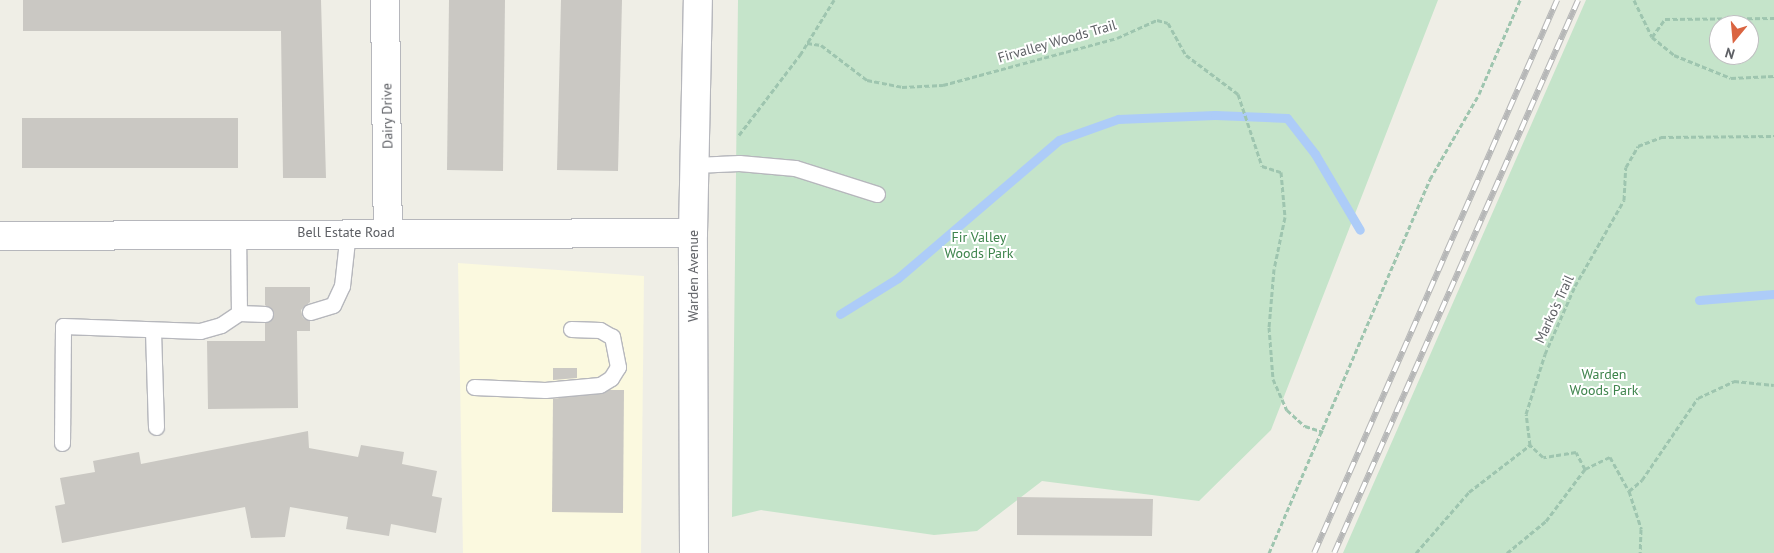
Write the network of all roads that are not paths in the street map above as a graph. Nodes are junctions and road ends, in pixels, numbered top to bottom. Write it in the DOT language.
graph roads {
  1 [pos="385,0"];
  2 [pos="698,0"];
  3 [pos="695,165"];
  4 [pos="877,194"];
  5 [pos="348,232"];
  6 [pos="388,232"];
  7 [pos="238,233"];
  8 [pos="693,233"];
  9 [pos="0,236"];
  10 [pos="310,312"];
  11 [pos="239,313"];
  12 [pos="265,314"];
  13 [pos="571,329"];
  14 [pos="153,331"];
  15 [pos="474,386"];
  16 [pos="156,427"];
  17 [pos="62,443"];
  18 [pos="694,553"];
  1 -- 6 [label="street, Dairy Drive"];
  2 -- 3 [label="street, Warden Avenue"];
  3 -- 4 [label="lane"];
  3 -- 8 [label="street, Warden Avenue"];
  5 -- 6 [label="street, Bell Estate Road"];
  5 -- 7 [label="street, Bell Estate Road"];
  5 -- 10 [label="lane"];
  6 -- 8 [label="street, Bell Estate Road"];
  7 -- 9 [label="street, Bell Estate Road"];
  7 -- 11 [label="lane"];
  8 -- 18 [label="street, Warden Avenue"];
  11 -- 12 [label="lane"];
  11 -- 14 [label="lane"];
  13 -- 15 [label="lane"];
  14 -- 16 [label="lane"];
  14 -- 17 [label="lane"];
}
